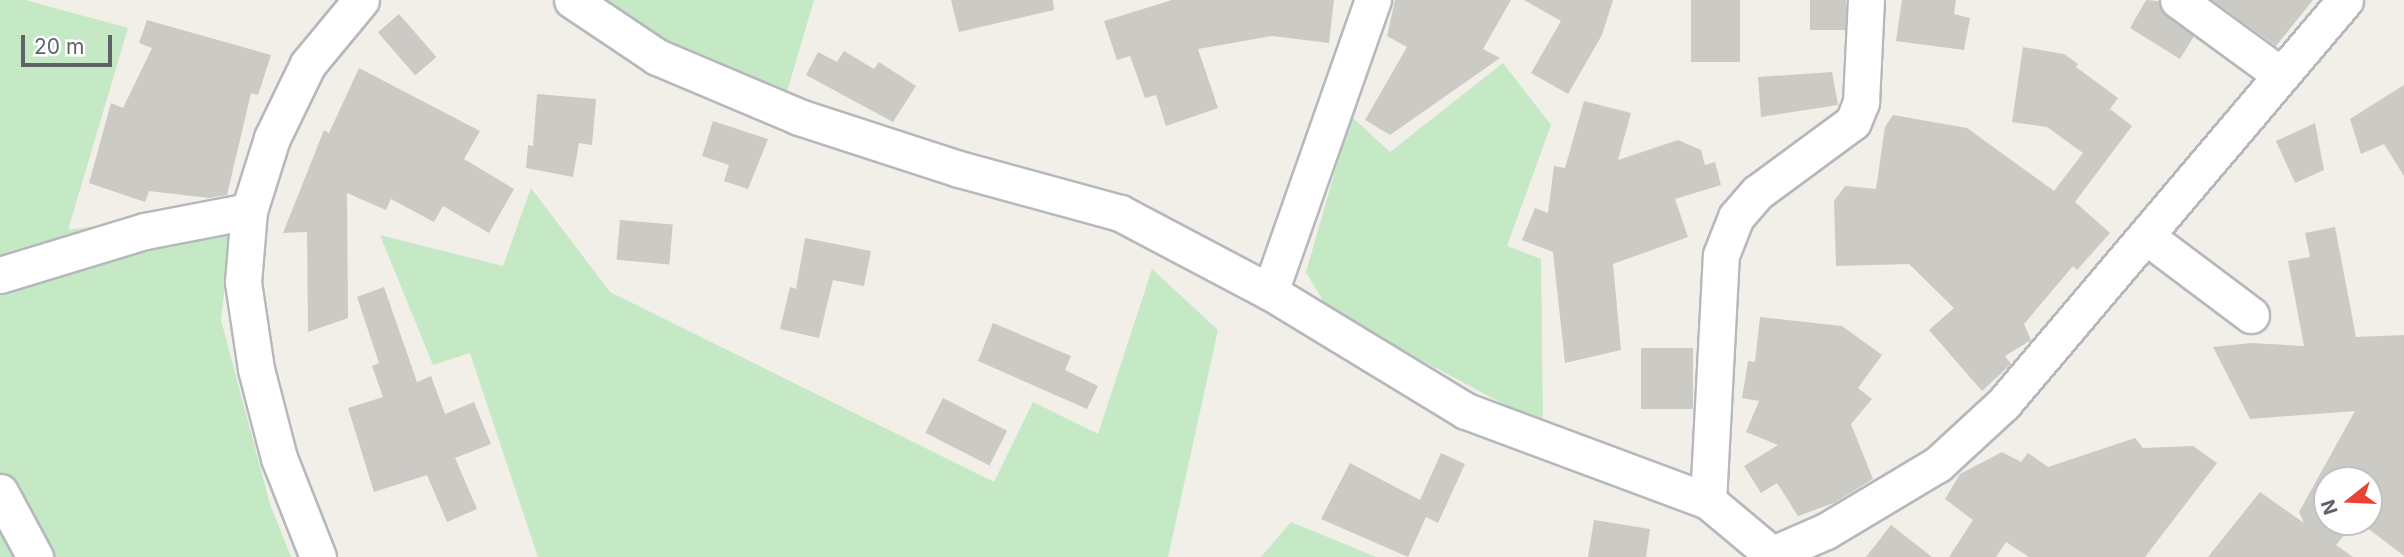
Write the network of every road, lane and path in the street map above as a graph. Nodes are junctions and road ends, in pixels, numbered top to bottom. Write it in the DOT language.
graph roads {
  1 [pos="361,0"];
  2 [pos="572,0"];
  3 [pos="1373,0"];
  4 [pos="1866,0"];
  5 [pos="2178,0"];
  6 [pos="2345,0"];
  7 [pos="2281,75"];
  8 [pos="249,211"];
  9 [pos="2147,237"];
  10 [pos="0,275"];
  11 [pos="1270,292"];
  12 [pos="2250,315"];
  13 [pos="0,492"];
  14 [pos="1708,501"];
  15 [pos="1774,556"];
  16 [pos="35,557"];
  17 [pos="318,557"];
  1 -- 8 [label="street"];
  2 -- 11 [label="street"];
  3 -- 11 [label="street"];
  4 -- 14 [label="street"];
  5 -- 7 [label="street"];
  6 -- 7 [label="street"];
  7 -- 9 [label="street"];
  8 -- 10 [label="street"];
  8 -- 17 [label="street"];
  9 -- 12 [label="street"];
  9 -- 15 [label="street"];
  11 -- 14 [label="street"];
  13 -- 16 [label="street"];
  14 -- 15 [label="street"];
}
